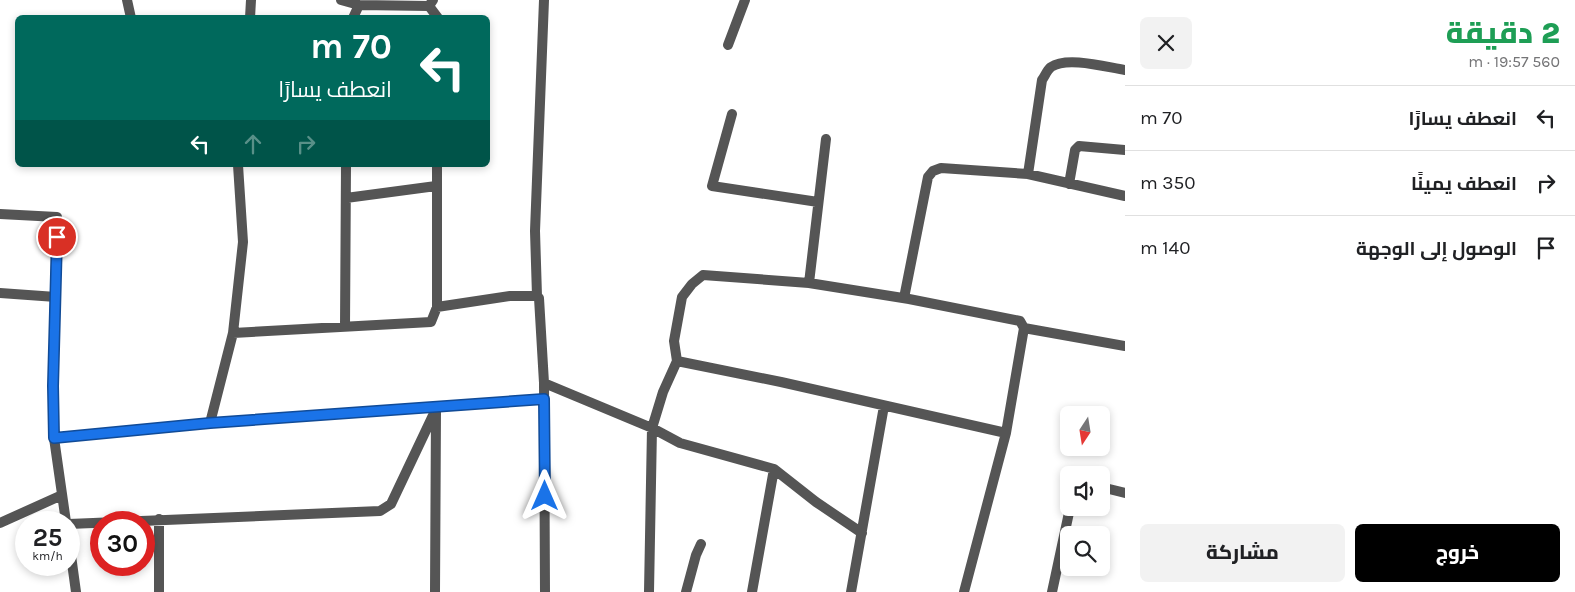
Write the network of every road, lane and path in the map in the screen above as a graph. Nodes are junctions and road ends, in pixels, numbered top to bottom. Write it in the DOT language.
graph roads {
  1 [pos="127,0"];
  2 [pos="251,0"];
  3 [pos="342,0"];
  4 [pos="544,0"];
  5 [pos="745,0"];
  6 [pos="431,3"];
  7 [pos="359,5"];
  8 [pos="130,15"];
  9 [pos="250,15"];
  10 [pos="354,15"];
  11 [pos="437,15"];
  12 [pos="728,45"];
  13 [pos="1125,70"];
  14 [pos="732,114"];
  15 [pos="826,139"];
  16 [pos="1125,150"];
  17 [pos="238,167"];
  18 [pos="346,167"];
  19 [pos="437,167"];
  20 [pos="1028,174"];
  21 [pos="1069,184"];
  22 [pos="436,186"];
  23 [pos="1125,196"];
  24 [pos="346,198"];
  25 [pos="818,202"];
  26 [pos="0,214"];
  27 [pos="809,283"];
  28 [pos="0,293"];
  29 [pos="537,296"];
  30 [pos="56,297"];
  31 [pos="904,298"];
  32 [pos="436,307"];
  33 [pos="345,327"];
  34 [pos="1024,328"];
  35 [pos="234,333"];
  36 [pos="1125,346"];
  37 [pos="677,361"];
  38 [pos="544,383"];
  39 [pos="544,399"];
  40 [pos="884,406"];
  41 [pos="436,407"];
  42 [pos="210,423"];
  43 [pos="652,428"];
  44 [pos="1006,433"];
  45 [pos="54,438"];
  46 [pos="774,469"];
  47 [pos="1110,489"];
  48 [pos="1125,493"];
  49 [pos="62,495"];
  50 [pos="65,511"];
  51 [pos="1068,516"];
  52 [pos="159,519"];
  53 [pos="80,522"];
  54 [pos="0,523"];
  55 [pos="862,533"];
  56 [pos="701,544"];
  57 [pos="74,576"];
  58 [pos="76,592"];
  59 [pos="159,592"];
  60 [pos="435,592"];
  61 [pos="545,592"];
  62 [pos="649,592"];
  63 [pos="686,592"];
  64 [pos="752,592"];
  65 [pos="851,592"];
  66 [pos="964,592"];
  67 [pos="1052,592"];
  1 -- 8 [label="street"];
  2 -- 9 [label="street"];
  3 -- 7 [label="street"];
  4 -- 29 [label="street"];
  5 -- 12 [label="street"];
  6 -- 7 [label="street"];
  6 -- 11 [label="street"];
  7 -- 10 [label="street"];
  13 -- 20 [label="street"];
  14 -- 25 [label="street"];
  15 -- 25 [label="street"];
  16 -- 21 [label="street"];
  17 -- 35 [label="street"];
  18 -- 24 [label="street"];
  19 -- 22 [label="street"];
  20 -- 21 [label="street"];
  20 -- 31 [label="street"];
  21 -- 23 [label="street"];
  22 -- 24 [label="street"];
  22 -- 32 [label="street"];
  24 -- 33 [label="street"];
  25 -- 27 [label="street"];
  26 -- 30 [label="street"];
  27 -- 31 [label="street"];
  27 -- 37 [label="street"];
  28 -- 30 [label="street"];
  29 -- 32 [label="street"];
  29 -- 38 [label="street"];
  30 -- 45 [label="street"];
  31 -- 34 [label="street"];
  32 -- 33 [label="street"];
  33 -- 35 [label="street"];
  34 -- 36 [label="street"];
  34 -- 44 [label="street"];
  35 -- 42 [label="street"];
  37 -- 40 [label="street"];
  37 -- 43 [label="street"];
  38 -- 39 [label="street"];
  38 -- 43 [label="street"];
  39 -- 41 [label="street"];
  39 -- 61 [label="street"];
  40 -- 44 [label="street"];
  40 -- 55 [label="street"];
  41 -- 42 [label="street"];
  41 -- 52 [label="street"];
  41 -- 60 [label="street"];
  42 -- 45 [label="street"];
  43 -- 46 [label="street"];
  43 -- 62 [label="street"];
  44 -- 66 [label="street"];
  45 -- 49 [label="street"];
  46 -- 55 [label="street"];
  46 -- 64 [label="street"];
  47 -- 48 [label="street"];
  49 -- 50 [label="street"];
  49 -- 54 [label="street"];
  51 -- 67 [label="street"];
  52 -- 53 [label="street"];
  52 -- 59 [label="street"];
  55 -- 65 [label="street"];
  56 -- 63 [label="street"];
  57 -- 58 [label="street"];
}
